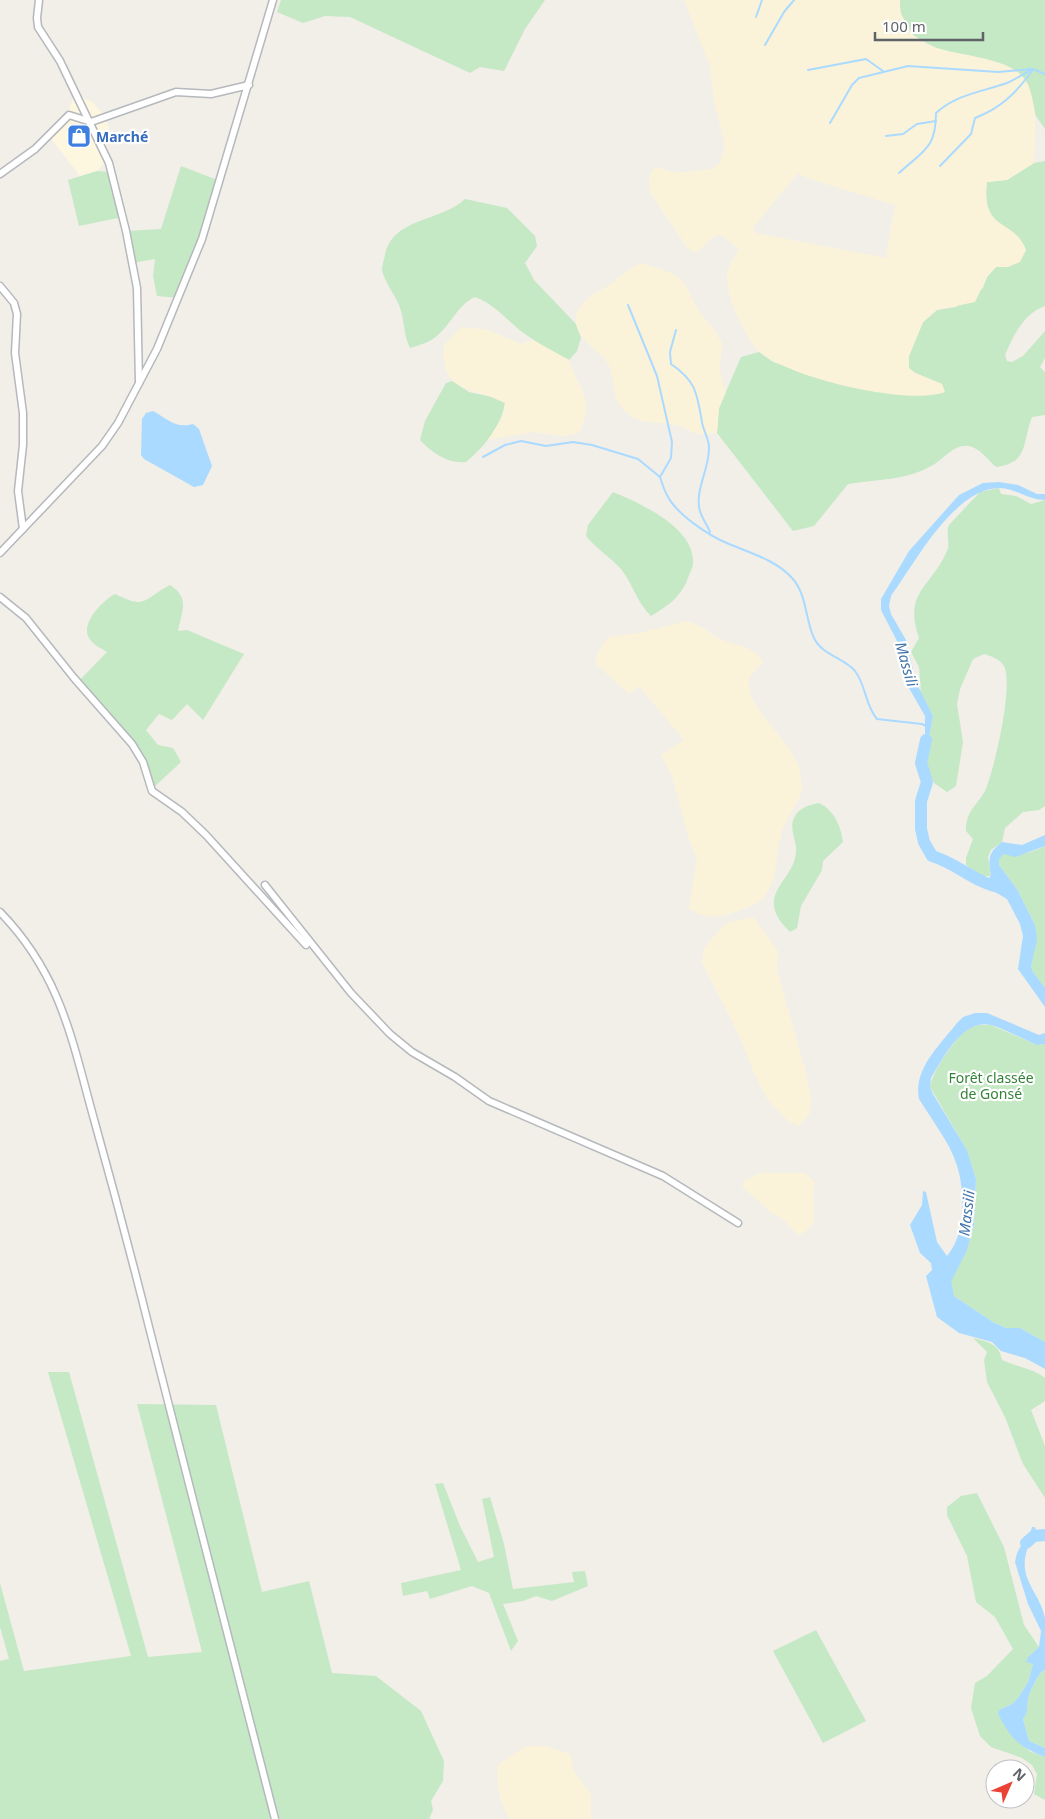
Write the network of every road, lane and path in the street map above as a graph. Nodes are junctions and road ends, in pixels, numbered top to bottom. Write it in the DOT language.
graph roads {
  1 [pos="39,0"];
  2 [pos="273,0"];
  3 [pos="249,85"];
  4 [pos="91,122"];
  5 [pos="0,174"];
  6 [pos="0,286"];
  7 [pos="139,385"];
  8 [pos="23,529"];
  9 [pos="0,553"];
  10 [pos="0,597"];
  11 [pos="265,885"];
  12 [pos="0,912"];
  13 [pos="307,946"];
  14 [pos="738,1223"];
  15 [pos="275,1819"];
  1 -- 4 [label="street"];
  2 -- 3 [label="street"];
  3 -- 4 [label="street"];
  3 -- 7 [label="street"];
  4 -- 5 [label="street"];
  4 -- 7 [label="street"];
  6 -- 8 [label="street"];
  7 -- 8 [label="street"];
  8 -- 9 [label="street"];
  10 -- 13 [label="street"];
  11 -- 14 [label="street"];
  12 -- 15 [label="street"];
}
